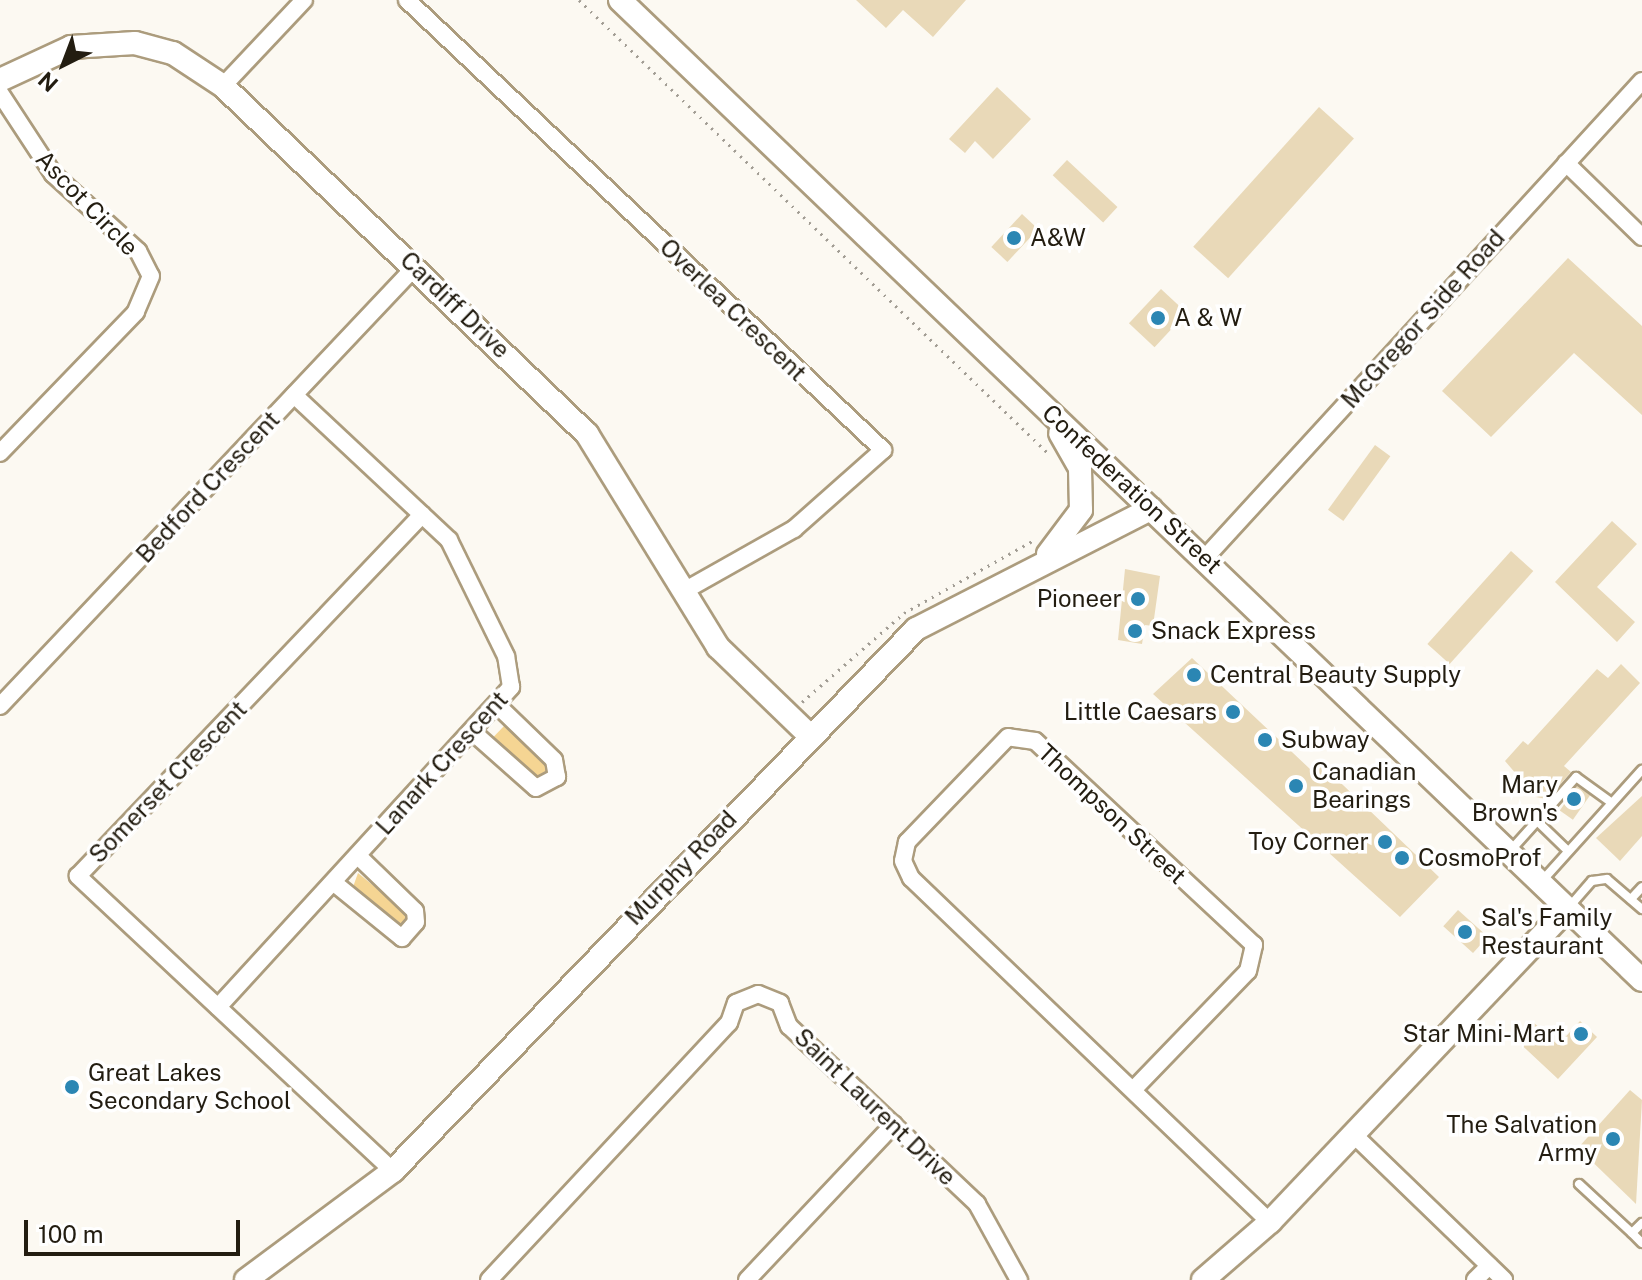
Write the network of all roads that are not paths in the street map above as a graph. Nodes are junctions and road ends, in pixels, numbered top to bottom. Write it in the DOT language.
graph roads {
  1 [pos="304,0"];
  2 [pos="407,0"];
  3 [pos="620,0"];
  4 [pos="0,80"];
  5 [pos="1642,81"];
  6 [pos="223,86"];
  7 [pos="0,93"];
  8 [pos="1566,163"];
  9 [pos="1642,237"];
  10 [pos="415,267"];
  11 [pos="294,395"];
  12 [pos="1040,404"];
  13 [pos="0,453"];
  14 [pos="1151,509"];
  15 [pos="422,515"];
  16 [pos="1205,558"];
  17 [pos="1042,561"];
  18 [pos="684,591"];
  19 [pos="0,706"];
  20 [pos="498,706"];
  21 [pos="475,734"];
  22 [pos="808,734"];
  23 [pos="1642,770"];
  24 [pos="1612,803"];
  25 [pos="1537,821"];
  26 [pos="1568,851"];
  27 [pos="1509,852"];
  28 [pos="358,856"];
  29 [pos="333,882"];
  30 [pos="1540,883"];
  31 [pos="1642,887"];
  32 [pos="1631,899"];
  33 [pos="1567,909"];
  34 [pos="1642,909"];
  35 [pos="1642,980"];
  36 [pos="218,1007"];
  37 [pos="1133,1090"];
  38 [pos="894,1124"];
  39 [pos="1353,1134"];
  40 [pos="393,1171"];
  41 [pos="1579,1184"];
  42 [pos="1270,1222"];
  43 [pos="1642,1223"];
  44 [pos="1632,1233"];
  45 [pos="1642,1243"];
  46 [pos="1489,1266"];
  47 [pos="246,1280"];
  48 [pos="489,1280"];
  49 [pos="747,1280"];
  50 [pos="1019,1280"];
  51 [pos="1203,1280"];
  52 [pos="1475,1280"];
  53 [pos="1504,1280"];
  1 -- 6 [label="street"];
  2 -- 18 [label="street, Overlea Crescent"];
  3 -- 12 [label="street, Confederation Street"];
  4 -- 6 [label="street, Cardiff Drive"];
  5 -- 8 [label="street, McGregor Side Road"];
  6 -- 10 [label="street, Cardiff Drive"];
  7 -- 13 [label="street, Ascot Circle"];
  8 -- 9 [label="street"];
  8 -- 16 [label="street, McGregor Side Road"];
  10 -- 11 [label="street, Bedford Crescent"];
  10 -- 18 [label="street, Cardiff Drive"];
  11 -- 15 [label="street, Lanark Crescent"];
  11 -- 19 [label="street, Bedford Crescent"];
  12 -- 14 [label="street, Confederation Street"];
  12 -- 17 [label="street"];
  14 -- 16 [label="street, Confederation Street"];
  14 -- 17 [label="street, Murphy Road"];
  15 -- 20 [label="street, Lanark Crescent"];
  15 -- 36 [label="street, Somerset Crescent"];
  16 -- 27 [label="street, Confederation Street"];
  17 -- 22 [label="street, Murphy Road"];
  18 -- 22 [label="street, Cardiff Drive"];
  20 -- 21 [label="street, Lanark Crescent"];
  20 -- 21 [label="street"];
  21 -- 28 [label="street, Lanark Crescent"];
  22 -- 40 [label="street, Murphy Road"];
  23 -- 24 [label="lane"];
  24 -- 25 [label="lane"];
  24 -- 26 [label="lane"];
  25 -- 26 [label="lane"];
  25 -- 27 [label="lane"];
  26 -- 30 [label="lane"];
  27 -- 30 [label="street, Confederation Street"];
  28 -- 29 [label="street, Lanark Crescent"];
  28 -- 29 [label="street"];
  29 -- 36 [label="street, Lanark Crescent"];
  30 -- 33 [label="street, Confederation Street"];
  31 -- 32 [label="lane"];
  32 -- 33 [label="lane"];
  32 -- 34 [label="lane"];
  33 -- 35 [label="street, Confederation Street"];
  33 -- 39 [label="street"];
  36 -- 40 [label="street, Somerset Crescent"];
  37 -- 37 [label="street, Thompson Street"];
  37 -- 42 [label="street, Thompson Street"];
  38 -- 48 [label="street, Saint Laurent Drive"];
  38 -- 49 [label="street"];
  38 -- 50 [label="street, Saint Laurent Drive"];
  39 -- 42 [label="street"];
  39 -- 46 [label="street"];
  40 -- 47 [label="street, Murphy Road"];
  41 -- 44 [label="lane"];
  42 -- 51 [label="street"];
  43 -- 44 [label="lane"];
  44 -- 45 [label="lane"];
  46 -- 52 [label="street"];
  46 -- 53 [label="street"];
}
